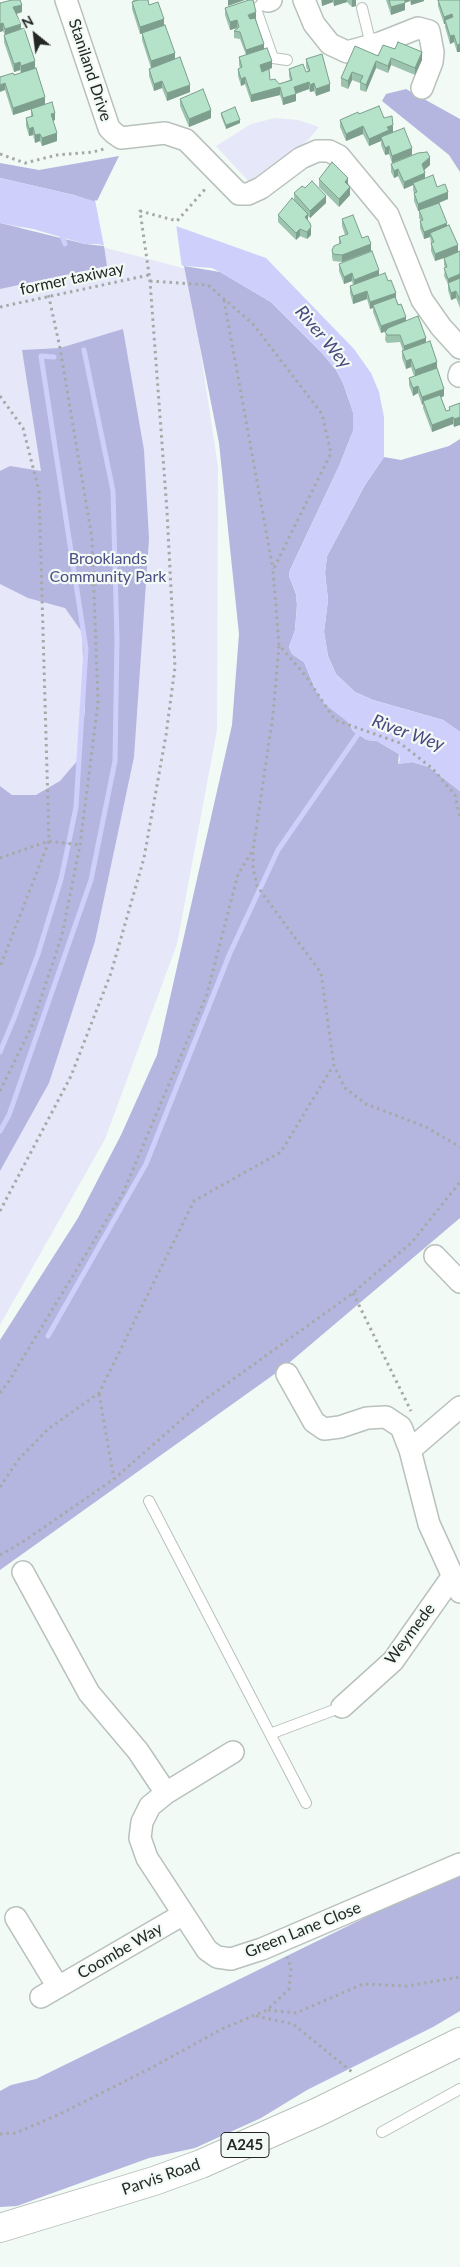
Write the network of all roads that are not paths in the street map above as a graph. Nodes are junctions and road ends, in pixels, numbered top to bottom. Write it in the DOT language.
graph roads {
  1 [pos="66,0"];
  2 [pos="304,0"];
  3 [pos="270,1"];
  4 [pos="362,8"];
  5 [pos="372,45"];
  6 [pos="287,60"];
  7 [pos="422,88"];
  8 [pos="460,348"];
  9 [pos="435,1256"];
  10 [pos="460,1282"];
  11 [pos="288,1374"];
  12 [pos="460,1407"];
  13 [pos="417,1443"];
  14 [pos="149,1501"];
  15 [pos="23,1572"];
  16 [pos="456,1585"];
  17 [pos="342,1707"];
  18 [pos="270,1734"];
  19 [pos="234,1752"];
  20 [pos="166,1793"];
  21 [pos="306,1803"];
  22 [pos="460,1864"];
  23 [pos="182,1915"];
  24 [pos="16,1918"];
  25 [pos="460,2042"];
  26 [pos="460,2090"];
  27 [pos="382,2132"];
  28 [pos="6,2224"];
  1 -- 8 [label="street, Staniland Drive"];
  2 -- 5 [label="street"];
  3 -- 6 [label="lane"];
  4 -- 5 [label="lane"];
  5 -- 7 [label="street"];
  9 -- 10 [label="street"];
  11 -- 13 [label="street, Weymede"];
  12 -- 13 [label="street"];
  13 -- 16 [label="street, Weymede"];
  14 -- 18 [label="lane"];
  15 -- 20 [label="street"];
  16 -- 17 [label="street, Weymede"];
  17 -- 18 [label="lane"];
  18 -- 21 [label="lane"];
  19 -- 20 [label="street, Green Lane Close"];
  20 -- 23 [label="street, Green Lane Close"];
  22 -- 23 [label="street, Green Lane Close"];
  23 -- 24 [label="street, Coombe Way"];
  25 -- 28 [label="main road, Parvis Road / A245"];
  26 -- 27 [label="lane"];
}
